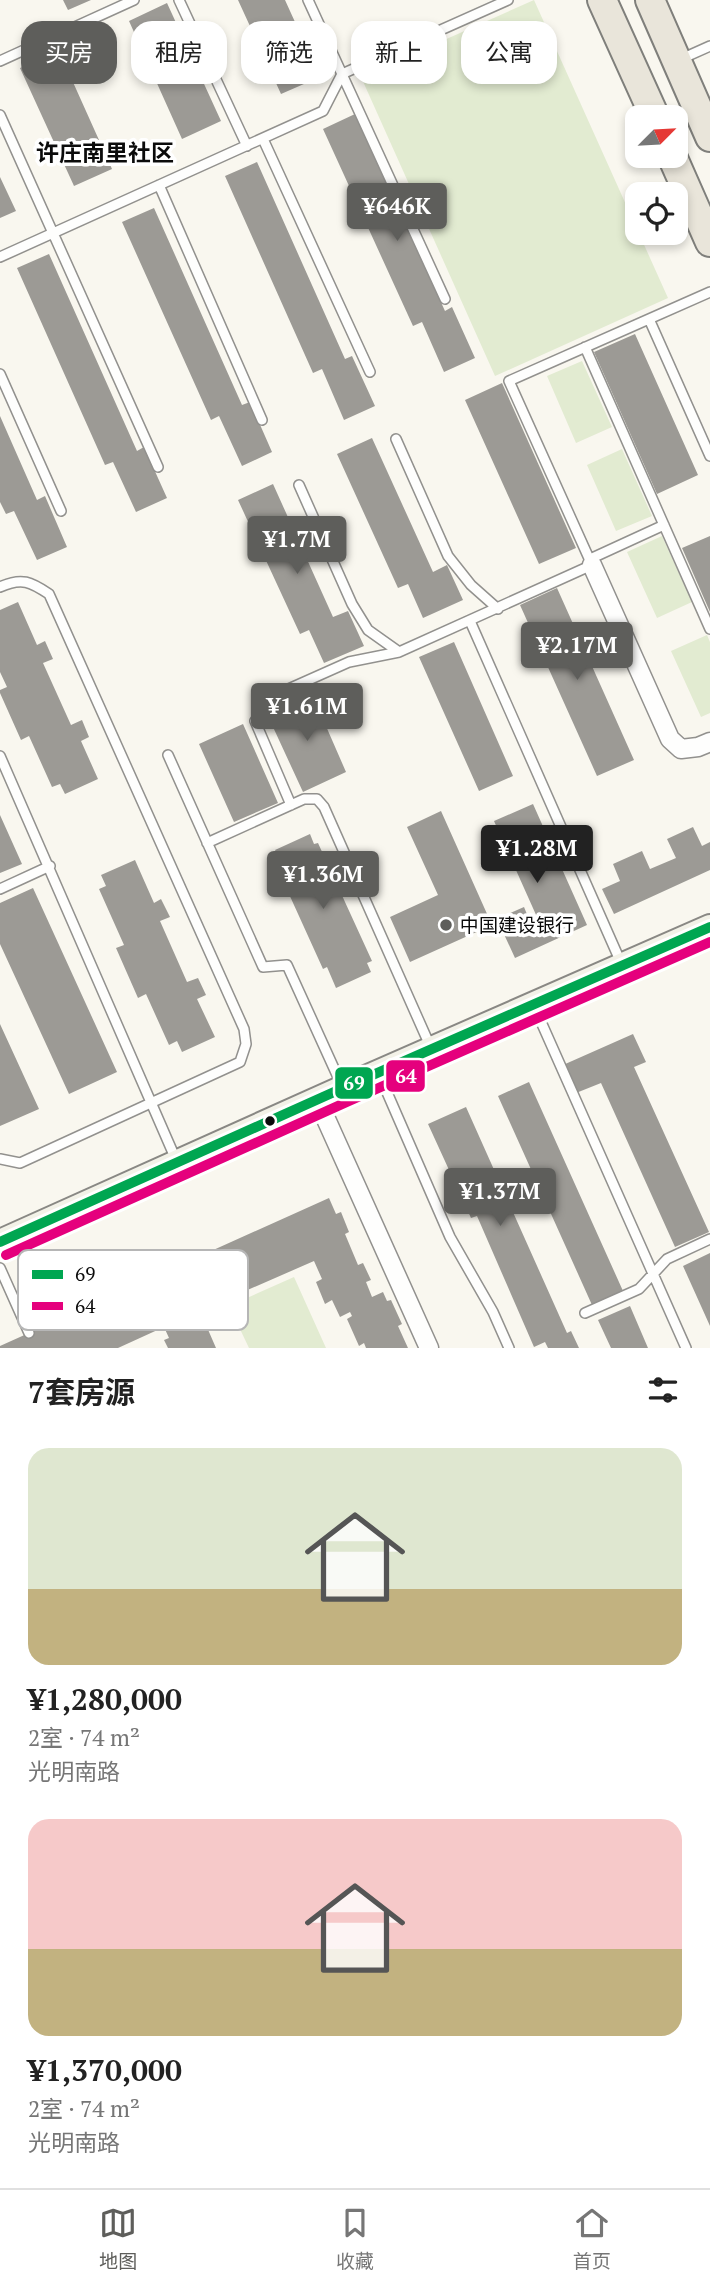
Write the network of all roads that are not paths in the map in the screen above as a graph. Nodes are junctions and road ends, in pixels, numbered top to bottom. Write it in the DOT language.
graph roads {
  1 [pos="134,0"];
  2 [pos="179,0"];
  3 [pos="309,0"];
  4 [pos="508,0"];
  5 [pos="603,0"];
  6 [pos="650,0"];
  7 [pos="710,46"];
  8 [pos="0,61"];
  9 [pos="677,61"];
  10 [pos="342,74"];
  11 [pos="649,105"];
  12 [pos="0,115"];
  13 [pos="710,137"];
  14 [pos="263,139"];
  15 [pos="247,146"];
  16 [pos="677,168"];
  17 [pos="159,185"];
  18 [pos="52,233"];
  19 [pos="710,242"];
  20 [pos="0,257"];
  21 [pos="710,292"];
  22 [pos="445,299"];
  23 [pos="649,319"];
  24 [pos="585,347"];
  25 [pos="370,372"];
  26 [pos="0,374"];
  27 [pos="262,420"];
  28 [pos="396,439"];
  29 [pos="710,456"];
  30 [pos="158,467"];
  31 [pos="299,485"];
  32 [pos="61,511"];
  33 [pos="664,525"];
  34 [pos="591,562"];
  35 [pos="0,587"];
  36 [pos="498,609"];
  37 [pos="470,621"];
  38 [pos="710,629"];
  39 [pos="399,652"];
  40 [pos="266,699"];
  41 [pos="255,721"];
  42 [pos="710,742"];
  43 [pos="168,755"];
  44 [pos="0,756"];
  45 [pos="292,805"];
  46 [pos="207,843"];
  47 [pos="50,866"];
  48 [pos="0,889"];
  49 [pos="710,927"];
  50 [pos="622,965"];
  51 [pos="533,1004"];
  52 [pos="432,1049"];
  53 [pos="378,1073"];
  54 [pos="342,1088"];
  55 [pos="317,1099"];
  56 [pos="152,1104"];
  57 [pos="0,1159"];
  58 [pos="177,1162"];
  59 [pos="710,1239"];
  60 [pos="0,1242"];
  61 [pos="0,1268"];
  62 [pos="653,1274"];
  63 [pos="18,1308"];
  64 [pos="585,1313"];
  65 [pos="28,1330"];
  66 [pos="29,1333"];
  67 [pos="429,1348"];
  68 [pos="509,1348"];
  69 [pos="686,1348"];
  1 -- 8 [label="lane"];
  2 -- 15 [label="lane"];
  3 -- 10 [label="lane"];
  4 -- 10 [label="lane"];
  5 -- 11 [label="main road"];
  6 -- 9 [label="main road"];
  7 -- 9 [label="lane"];
  9 -- 13 [label="main road"];
  10 -- 14 [label="lane"];
  10 -- 22 [label="lane"];
  12 -- 18 [label="lane"];
  14 -- 15 [label="lane"];
  14 -- 25 [label="lane"];
  15 -- 17 [label="lane"];
  16 -- 19 [label="main road"];
  17 -- 18 [label="lane"];
  17 -- 27 [label="lane"];
  18 -- 20 [label="lane"];
  18 -- 30 [label="lane"];
  21 -- 23 [label="lane"];
  23 -- 24 [label="lane"];
  23 -- 29 [label="lane"];
  24 -- 33 [label="lane"];
  24 -- 34 [label="lane"];
  26 -- 32 [label="lane"];
  28 -- 36 [label="lane"];
  31 -- 39 [label="lane"];
  33 -- 34 [label="lane"];
  33 -- 38 [label="lane"];
  34 -- 36 [label="lane"];
  34 -- 42 [label="street"];
  35 -- 56 [label="lane"];
  36 -- 37 [label="lane"];
  37 -- 39 [label="lane"];
  37 -- 50 [label="lane"];
  39 -- 40 [label="lane"];
  41 -- 45 [label="lane"];
  43 -- 46 [label="lane"];
  44 -- 47 [label="lane"];
  45 -- 46 [label="lane"];
  45 -- 52 [label="lane"];
  46 -- 54 [label="lane"];
  47 -- 48 [label="lane"];
  47 -- 56 [label="lane"];
  49 -- 50 [label="main road"];
  50 -- 51 [label="main road"];
  51 -- 52 [label="main road"];
  51 -- 62 [label="lane"];
  52 -- 53 [label="main road"];
  53 -- 54 [label="main road"];
  53 -- 68 [label="lane"];
  54 -- 55 [label="main road"];
  55 -- 58 [label="main road"];
  55 -- 67 [label="street"];
  56 -- 57 [label="lane"];
  56 -- 58 [label="lane"];
  58 -- 60 [label="main road"];
  59 -- 62 [label="lane"];
  61 -- 63 [label="lane"];
  62 -- 64 [label="lane"];
  62 -- 69 [label="lane"];
  65 -- 66 [label="lane"];
}
